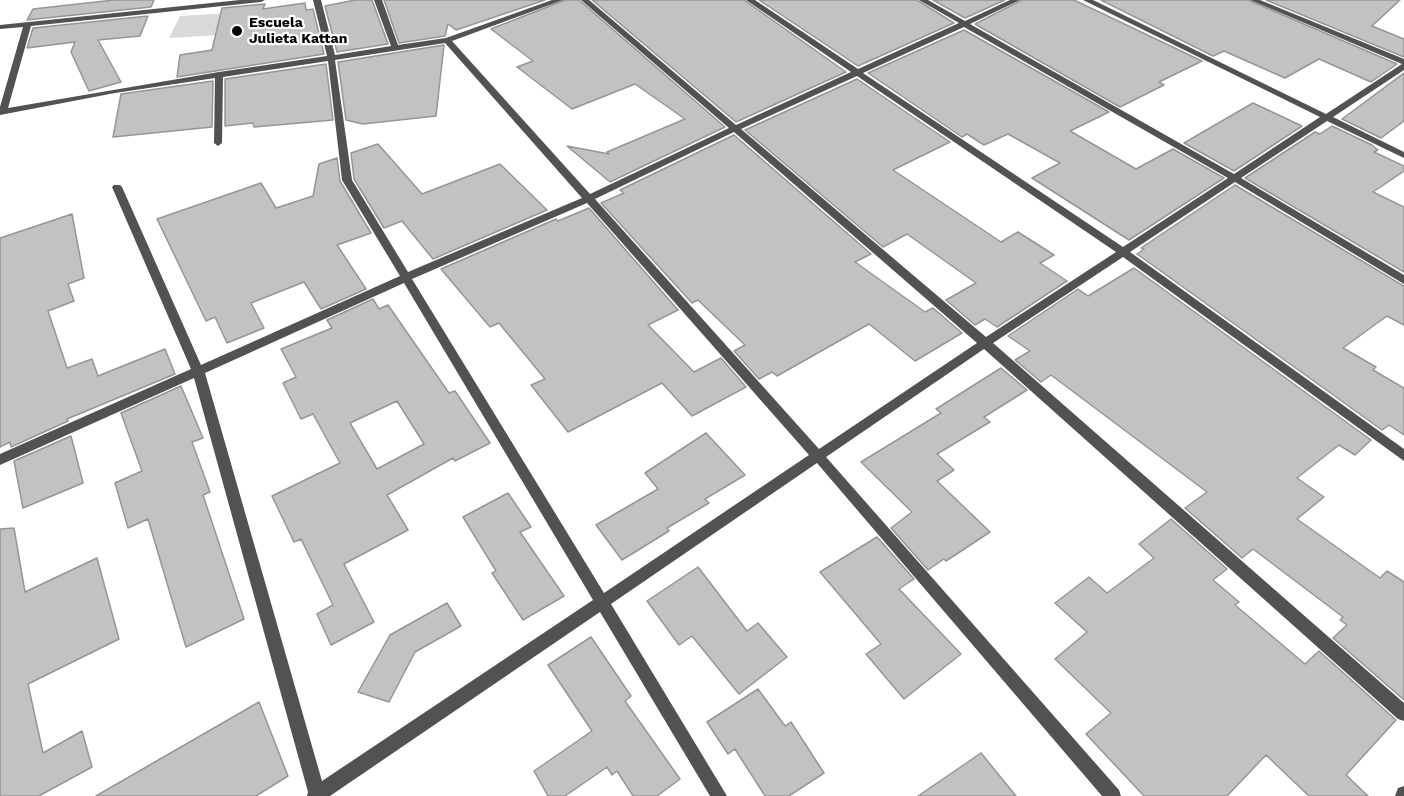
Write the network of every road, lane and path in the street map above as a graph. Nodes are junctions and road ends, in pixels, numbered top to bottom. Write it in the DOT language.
graph roads {
  1 [pos="261,0"];
  2 [pos="317,0"];
  3 [pos="378,0"];
  4 [pos="559,0"];
  5 [pos="585,0"];
  6 [pos="750,0"];
  7 [pos="923,0"];
  8 [pos="1016,0"];
  9 [pos="1087,0"];
  10 [pos="1254,0"];
  11 [pos="964,23"];
  12 [pos="28,24"];
  13 [pos="0,27"];
  14 [pos="447,40"];
  15 [pos="395,48"];
  16 [pos="331,56"];
  17 [pos="1404,64"];
  18 [pos="859,72"];
  19 [pos="219,74"];
  20 [pos="2,111"];
  21 [pos="1328,117"];
  22 [pos="733,129"];
  23 [pos="218,143"];
  24 [pos="1404,155"];
  25 [pos="1235,178"];
  26 [pos="117,187"];
  27 [pos="590,198"];
  28 [pos="1123,252"];
  29 [pos="407,277"];
  30 [pos="1404,280"];
  31 [pos="985,343"];
  32 [pos="199,373"];
  33 [pos="818,456"];
  34 [pos="1404,456"];
  35 [pos="0,460"];
  36 [pos="602,602"];
  37 [pos="1404,713"];
  38 [pos="317,796"];
  39 [pos="719,796"];
  40 [pos="1113,796"];
  1 -- 12 [label="street"];
  2 -- 16 [label="street"];
  3 -- 15 [label="street"];
  4 -- 14 [label="street"];
  5 -- 22 [label="street"];
  6 -- 18 [label="street"];
  7 -- 11 [label="street"];
  8 -- 11 [label="street"];
  9 -- 21 [label="street"];
  10 -- 17 [label="street"];
  11 -- 18 [label="street"];
  11 -- 25 [label="street"];
  12 -- 13 [label="street"];
  12 -- 20 [label="street"];
  14 -- 15 [label="street"];
  14 -- 27 [label="street"];
  15 -- 16 [label="street"];
  16 -- 19 [label="street"];
  16 -- 29 [label="street"];
  17 -- 21 [label="street"];
  18 -- 22 [label="street"];
  18 -- 28 [label="street"];
  19 -- 20 [label="street"];
  19 -- 23 [label="street"];
  21 -- 24 [label="street"];
  21 -- 25 [label="street"];
  22 -- 27 [label="street"];
  22 -- 31 [label="street"];
  25 -- 28 [label="street"];
  25 -- 30 [label="street"];
  26 -- 32 [label="street"];
  27 -- 29 [label="street"];
  27 -- 33 [label="street"];
  28 -- 31 [label="street"];
  28 -- 34 [label="street"];
  29 -- 32 [label="street"];
  29 -- 36 [label="street"];
  31 -- 33 [label="street"];
  31 -- 37 [label="street"];
  32 -- 35 [label="street"];
  32 -- 38 [label="street"];
  33 -- 36 [label="street"];
  33 -- 40 [label="street"];
  36 -- 38 [label="street"];
  36 -- 39 [label="street"];
}
